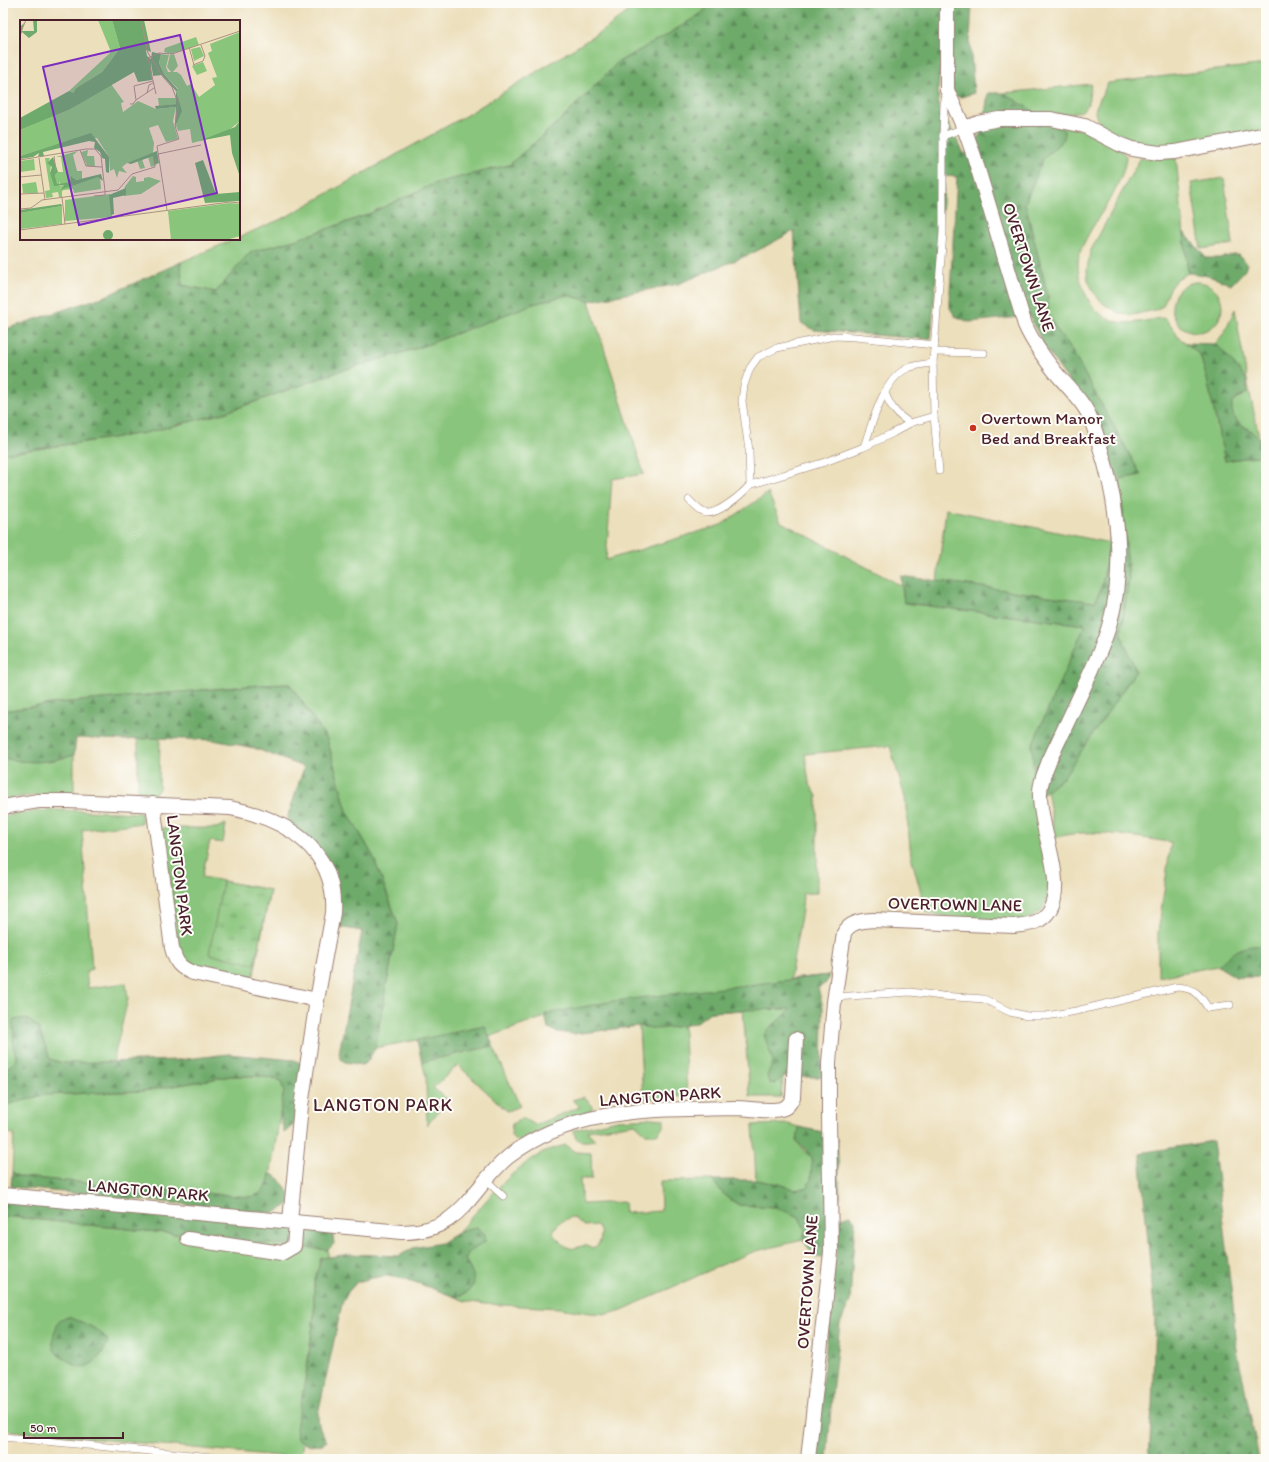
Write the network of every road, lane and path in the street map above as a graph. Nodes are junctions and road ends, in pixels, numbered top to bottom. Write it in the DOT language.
graph roads {
  1 [pos="947,3"];
  2 [pos="948,92"];
  3 [pos="964,128"];
  4 [pos="1266,134"];
  5 [pos="943,136"];
  6 [pos="935,349"];
  7 [pos="984,353"];
  8 [pos="934,363"];
  9 [pos="885,393"];
  10 [pos="934,416"];
  11 [pos="910,423"];
  12 [pos="864,447"];
  13 [pos="939,471"];
  14 [pos="750,485"];
  15 [pos="689,500"];
  16 [pos="154,804"];
  17 [pos="3,807"];
  18 [pos="834,997"];
  19 [pos="317,1000"];
  20 [pos="1230,1004"];
  21 [pos="796,1039"];
  22 [pos="486,1180"];
  23 [pos="3,1195"];
  24 [pos="503,1196"];
  25 [pos="293,1222"];
  26 [pos="188,1239"];
  27 [pos="3,1437"];
  28 [pos="233,1459"];
  29 [pos="808,1459"];
  1 -- 2 [label="street, OVERTOWN LANE"];
  2 -- 3 [label="street, OVERTOWN LANE"];
  2 -- 5 [label="lane"];
  3 -- 4 [label="street"];
  3 -- 5 [label="lane"];
  3 -- 18 [label="street, OVERTOWN LANE"];
  5 -- 6 [label="lane"];
  6 -- 7 [label="lane"];
  6 -- 8 [label="lane"];
  6 -- 14 [label="lane"];
  8 -- 9 [label="lane"];
  8 -- 10 [label="lane"];
  9 -- 11 [label="lane"];
  9 -- 12 [label="lane"];
  10 -- 11 [label="lane"];
  10 -- 13 [label="lane"];
  11 -- 12 [label="lane"];
  12 -- 14 [label="lane"];
  14 -- 15 [label="lane"];
  16 -- 17 [label="street"];
  16 -- 19 [label="street, LANGTON PARK"];
  16 -- 19 [label="street, LANGTON PARK"];
  18 -- 20 [label="lane"];
  18 -- 29 [label="street, OVERTOWN LANE"];
  19 -- 25 [label="street, LANGTON PARK"];
  21 -- 22 [label="street, LANGTON PARK"];
  22 -- 24 [label="lane"];
  22 -- 25 [label="street, LANGTON PARK"];
  23 -- 25 [label="street, LANGTON PARK"];
  25 -- 26 [label="street"];
  27 -- 28 [label="lane"];
}
